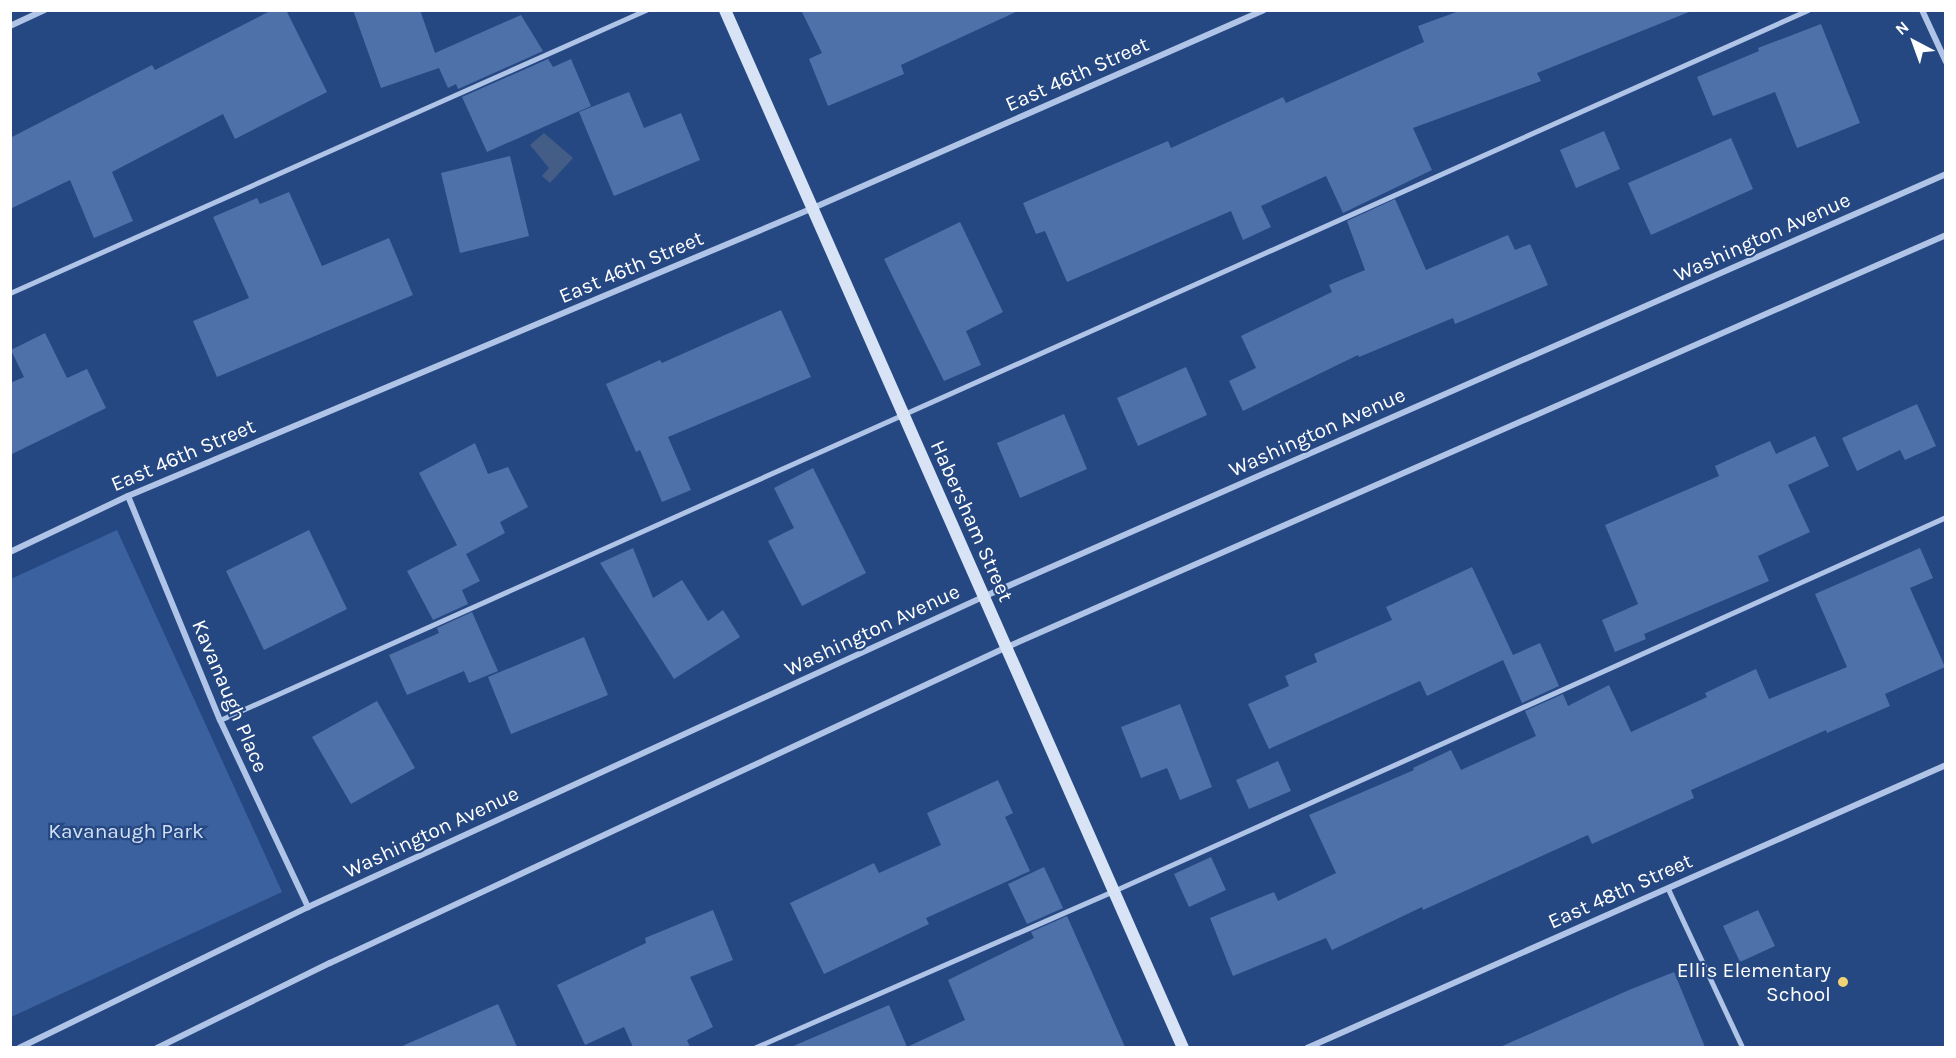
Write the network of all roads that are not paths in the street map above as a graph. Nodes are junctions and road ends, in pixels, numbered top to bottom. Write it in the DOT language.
graph roads {
  1 [pos="45,10"];
  2 [pos="646,10"];
  3 [pos="725,10"];
  4 [pos="1263,10"];
  5 [pos="1808,10"];
  6 [pos="1922,10"];
  7 [pos="10,26"];
  8 [pos="1946,62"];
  9 [pos="1946,174"];
  10 [pos="813,208"];
  11 [pos="1946,235"];
  12 [pos="10,294"];
  13 [pos="903,414"];
  14 [pos="128,496"];
  15 [pos="1946,517"];
  16 [pos="10,552"];
  17 [pos="983,597"];
  18 [pos="1007,647"];
  19 [pos="220,720"];
  20 [pos="1946,765"];
  21 [pos="1668,888"];
  22 [pos="1113,889"];
  23 [pos="308,907"];
  24 [pos="20,1047"];
  25 [pos="157,1047"];
  26 [pos="754,1047"];
  27 [pos="1183,1047"];
  28 [pos="1307,1047"];
  29 [pos="1743,1047"];
  1 -- 7 [label="street"];
  2 -- 12 [label="lane"];
  3 -- 10 [label="street, Habersham Street"];
  4 -- 10 [label="street, East 46th Street"];
  5 -- 13 [label="lane"];
  6 -- 8 [label="street"];
  9 -- 17 [label="street, Washington Avenue"];
  10 -- 13 [label="street, Habersham Street"];
  10 -- 14 [label="street, East 46th Street"];
  11 -- 18 [label="street"];
  13 -- 17 [label="street, Habersham Street"];
  13 -- 19 [label="lane"];
  14 -- 16 [label="street, East 46th Street"];
  14 -- 19 [label="street, Kavanaugh Place"];
  15 -- 22 [label="lane"];
  17 -- 18 [label="street, Habersham Street"];
  17 -- 23 [label="street, Washington Avenue"];
  18 -- 22 [label="street, Habersham Street"];
  18 -- 25 [label="street"];
  19 -- 23 [label="street, Kavanaugh Place"];
  20 -- 21 [label="street, East 48th Street"];
  21 -- 28 [label="street, East 48th Street"];
  21 -- 29 [label="lane"];
  22 -- 26 [label="lane"];
  22 -- 27 [label="street, Habersham Street"];
  23 -- 24 [label="street, Washington Avenue"];
}
